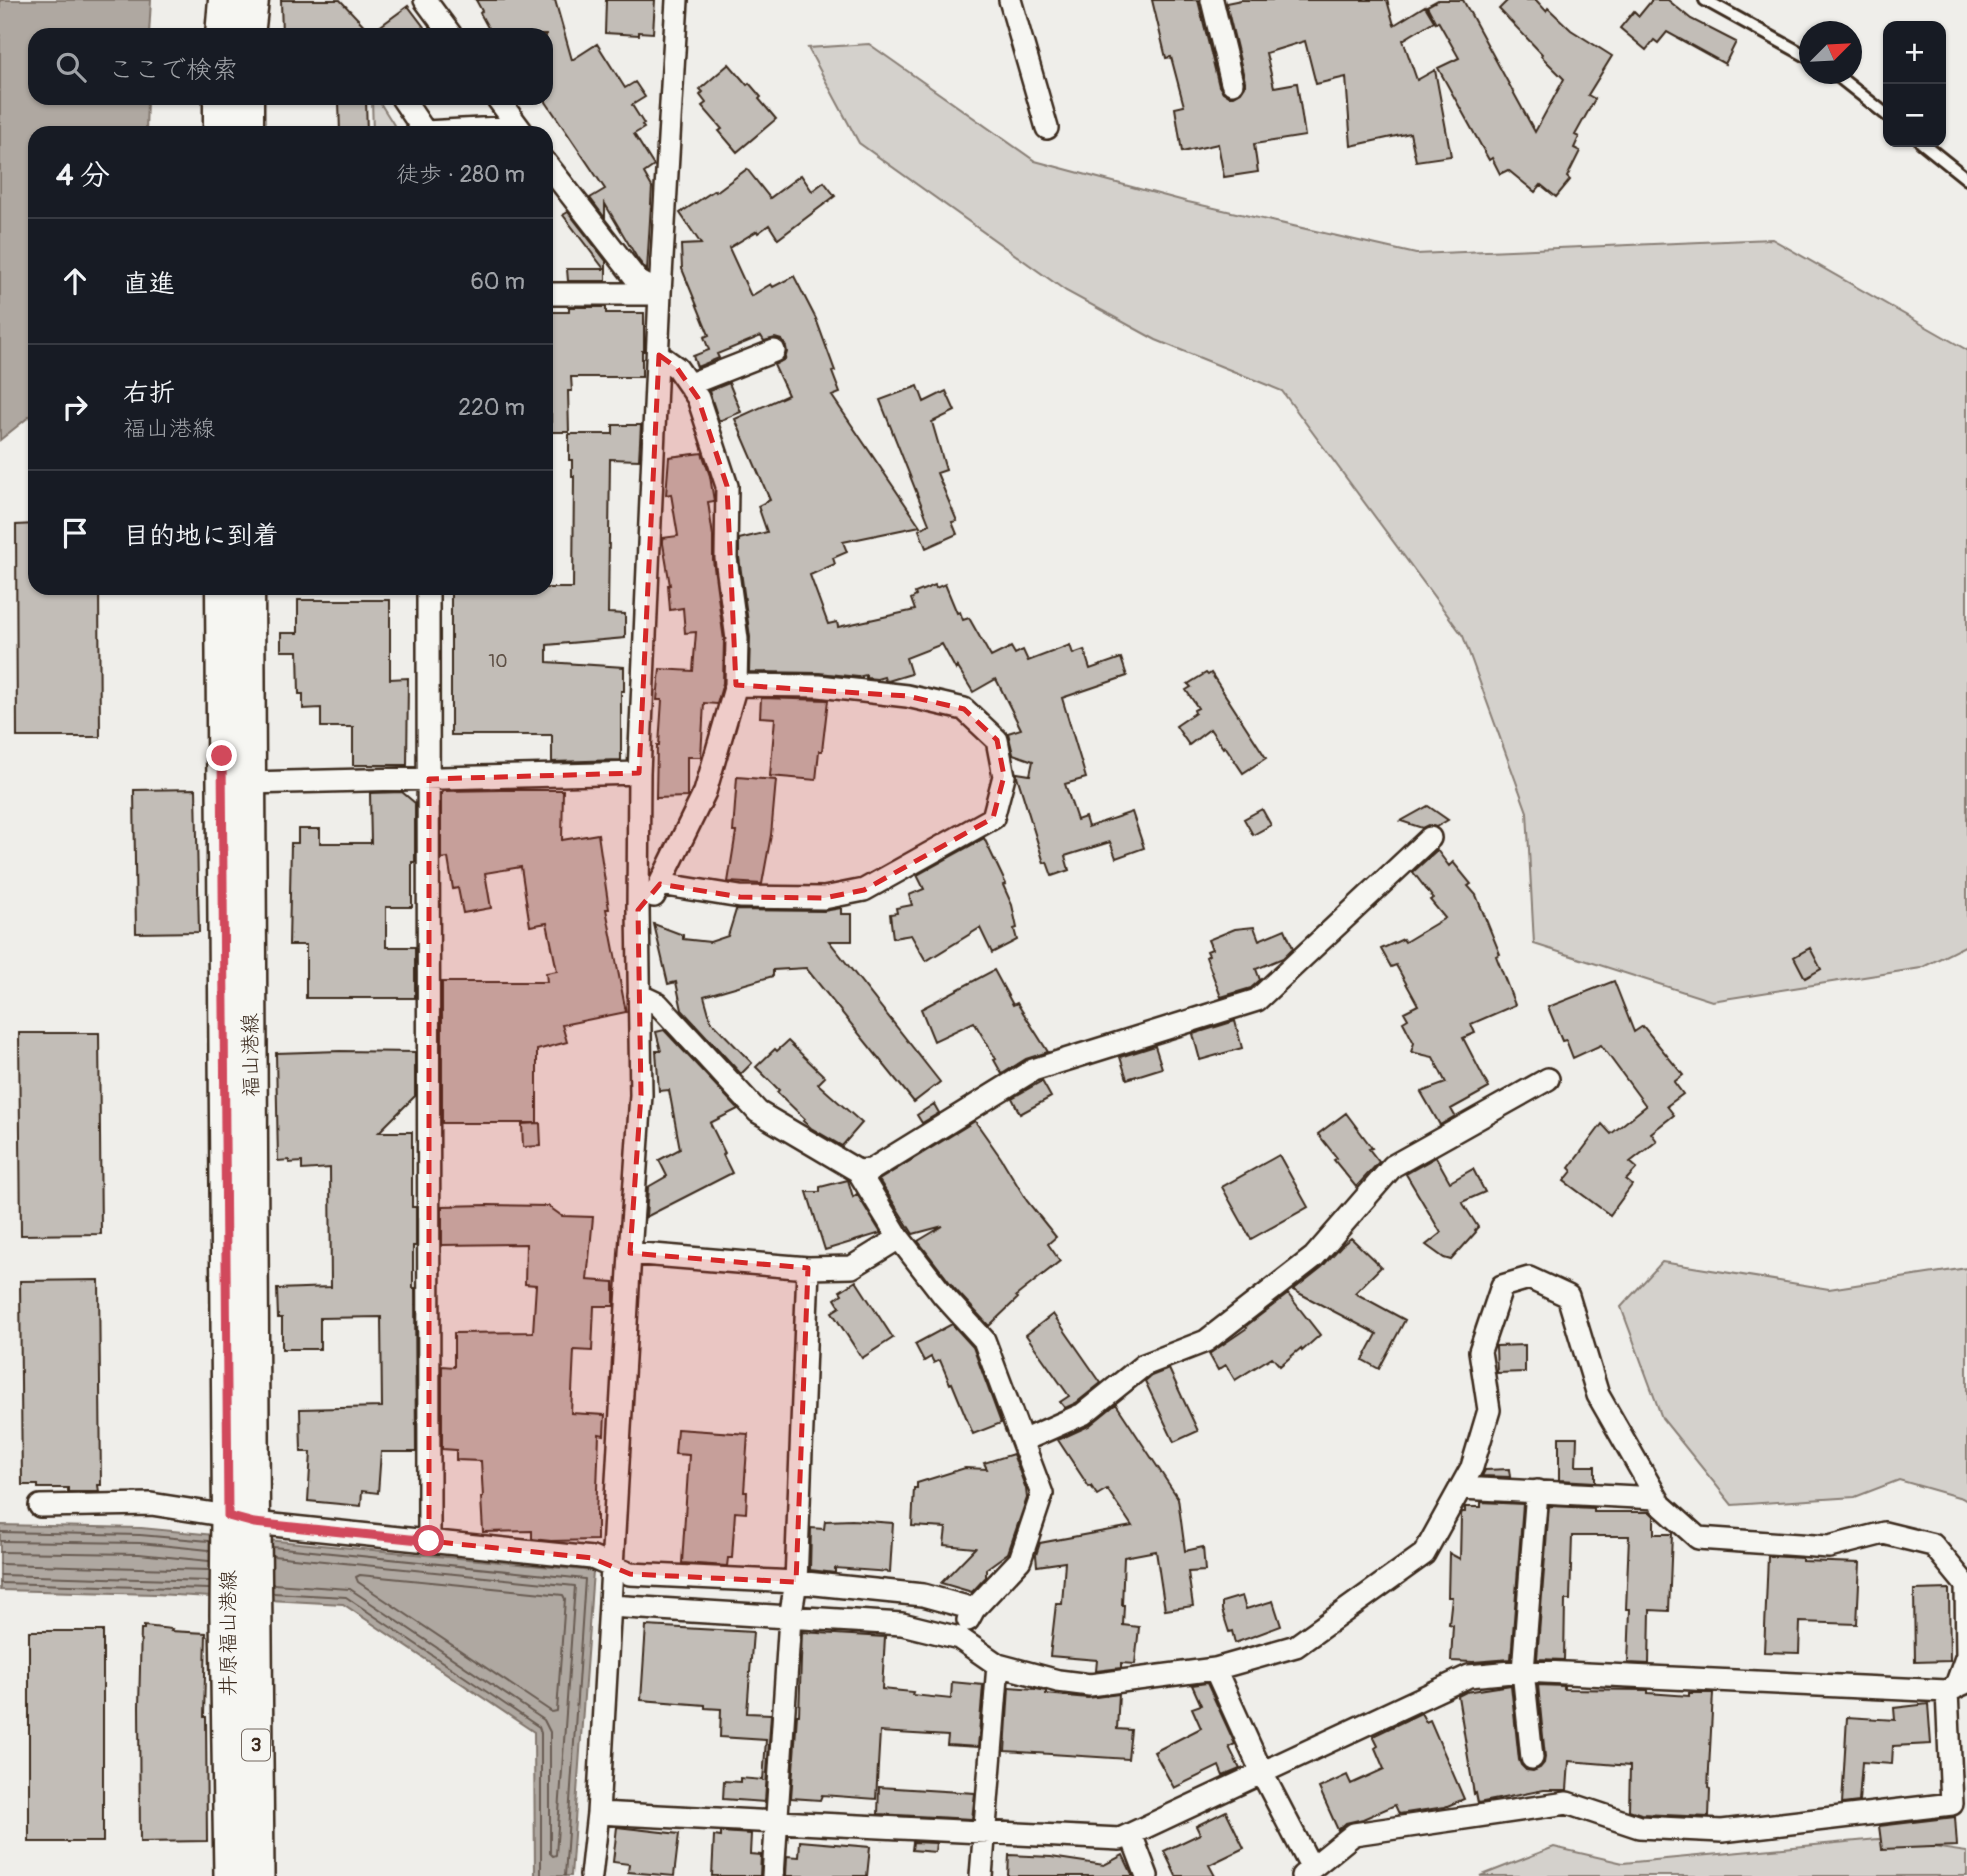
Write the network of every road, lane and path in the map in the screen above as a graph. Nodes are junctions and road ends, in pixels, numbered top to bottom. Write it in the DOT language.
graph roads {
  1 [pos="224,0"];
  2 [pos="253,0"];
  3 [pos="425,0"];
  4 [pos="677,0"];
  5 [pos="1010,0"];
  6 [pos="1212,0"];
  7 [pos="1705,0"];
  8 [pos="222,28"];
  9 [pos="250,28"];
  10 [pos="446,28"];
  11 [pos="1799,52"];
  12 [pos="1233,83"];
  13 [pos="1848,84"];
  14 [pos="219,105"];
  15 [pos="247,105"];
  16 [pos="407,105"];
  17 [pos="502,105"];
  18 [pos="1883,112"];
  19 [pos="219,126"];
  20 [pos="248,126"];
  21 [pos="421,126"];
  22 [pos="517,126"];
  23 [pos="1047,128"];
  24 [pos="1927,147"];
  25 [pos="553,172"];
  26 [pos="1967,179"];
  27 [pos="660,293"];
  28 [pos="553,294"];
  29 [pos="774,351"];
  30 [pos="659,355"];
  31 [pos="690,384"];
  32 [pos="221,595"];
  33 [pos="249,595"];
  34 [pos="428,595"];
  35 [pos="736,684"];
  36 [pos="639,773"];
  37 [pos="429,779"];
  38 [pos="249,783"];
  39 [pos="1430,838"];
  40 [pos="660,884"];
  41 [pos="638,911"];
  42 [pos="639,995"];
  43 [pos="1548,1079"];
  44 [pos="858,1171"];
  45 [pos="899,1238"];
  46 [pos="630,1253"];
  47 [pos="808,1268"];
  48 [pos="1022,1441"];
  49 [pos="1461,1488"];
  50 [pos="1537,1491"];
  51 [pos="1656,1498"];
  52 [pos="40,1506"];
  53 [pos="241,1525"];
  54 [pos="429,1541"];
  55 [pos="612,1566"];
  56 [pos="796,1583"];
  57 [pos="610,1606"];
  58 [pos="974,1609"];
  59 [pos="241,1615"];
  60 [pos="790,1618"];
  61 [pos="959,1638"];
  62 [pos="998,1665"];
  63 [pos="1215,1669"];
  64 [pos="1522,1671"];
  65 [pos="1956,1687"];
  66 [pos="1532,1758"];
  67 [pos="1262,1773"];
  68 [pos="598,1814"];
  69 [pos="776,1821"];
  70 [pos="983,1832"];
  71 [pos="1131,1834"];
  72 [pos="1307,1872"];
  73 [pos="231,1876"];
  74 [pos="257,1876"];
  75 [pos="591,1876"];
  76 [pos="773,1876"];
  77 [pos="981,1876"];
  78 [pos="1147,1876"];
  1 -- 8 [label="main road"];
  2 -- 9 [label="main road"];
  3 -- 10 [label="street"];
  4 -- 27 [label="street"];
  5 -- 23 [label="street"];
  6 -- 12 [label="street"];
  7 -- 11 [label="lane"];
  13 -- 18 [label="lane"];
  14 -- 19 [label="main road"];
  15 -- 20 [label="main road"];
  16 -- 21 [label="street"];
  17 -- 22 [label="street"];
  24 -- 26 [label="lane"];
  25 -- 27 [label="street"];
  27 -- 28 [label="street"];
  27 -- 30 [label="street"];
  29 -- 31 [label="street"];
  30 -- 31 [label="street"];
  30 -- 36 [label="street"];
  31 -- 35 [label="street"];
  32 -- 53 [label="main road, 福山港線"];
  33 -- 38 [label="main road, 福山港線"];
  34 -- 37 [label="street"];
  35 -- 40 [label="street"];
  35 -- 40 [label="street"];
  36 -- 37 [label="street"];
  36 -- 41 [label="street"];
  37 -- 38 [label="street"];
  37 -- 54 [label="street"];
  38 -- 53 [label="main road, 福山港線"];
  39 -- 44 [label="street"];
  40 -- 41 [label="street"];
  41 -- 42 [label="street"];
  42 -- 44 [label="street"];
  42 -- 46 [label="street"];
  43 -- 48 [label="street"];
  44 -- 45 [label="street"];
  45 -- 47 [label="street"];
  45 -- 48 [label="street"];
  46 -- 47 [label="street"];
  46 -- 55 [label="street"];
  47 -- 56 [label="street"];
  48 -- 58 [label="street"];
  49 -- 50 [label="street"];
  49 -- 51 [label="street"];
  49 -- 63 [label="street"];
  50 -- 51 [label="street"];
  50 -- 64 [label="street"];
  51 -- 65 [label="street"];
  52 -- 53 [label="street"];
  53 -- 54 [label="street"];
  53 -- 59 [label="main road, 井原福山港線 / 3"];
  54 -- 55 [label="street"];
  55 -- 56 [label="street"];
  55 -- 57 [label="street"];
  56 -- 58 [label="street"];
  56 -- 60 [label="street"];
  57 -- 60 [label="street"];
  57 -- 68 [label="street"];
  58 -- 61 [label="street"];
  59 -- 73 [label="main road, 井原福山港線 / 3"];
  59 -- 74 [label="main road, 井原福山港線 / 3"];
  60 -- 61 [label="street"];
  60 -- 69 [label="street"];
  61 -- 62 [label="street"];
  62 -- 63 [label="street"];
  62 -- 70 [label="street"];
  63 -- 67 [label="street"];
  64 -- 65 [label="street"];
  64 -- 66 [label="street"];
  64 -- 67 [label="street"];
  65 -- 72 [label="street"];
  67 -- 71 [label="street"];
  67 -- 72 [label="street"];
  68 -- 69 [label="street"];
  68 -- 75 [label="street"];
  69 -- 70 [label="street"];
  69 -- 76 [label="street"];
  70 -- 71 [label="street"];
  70 -- 77 [label="street"];
  71 -- 78 [label="street"];
}
